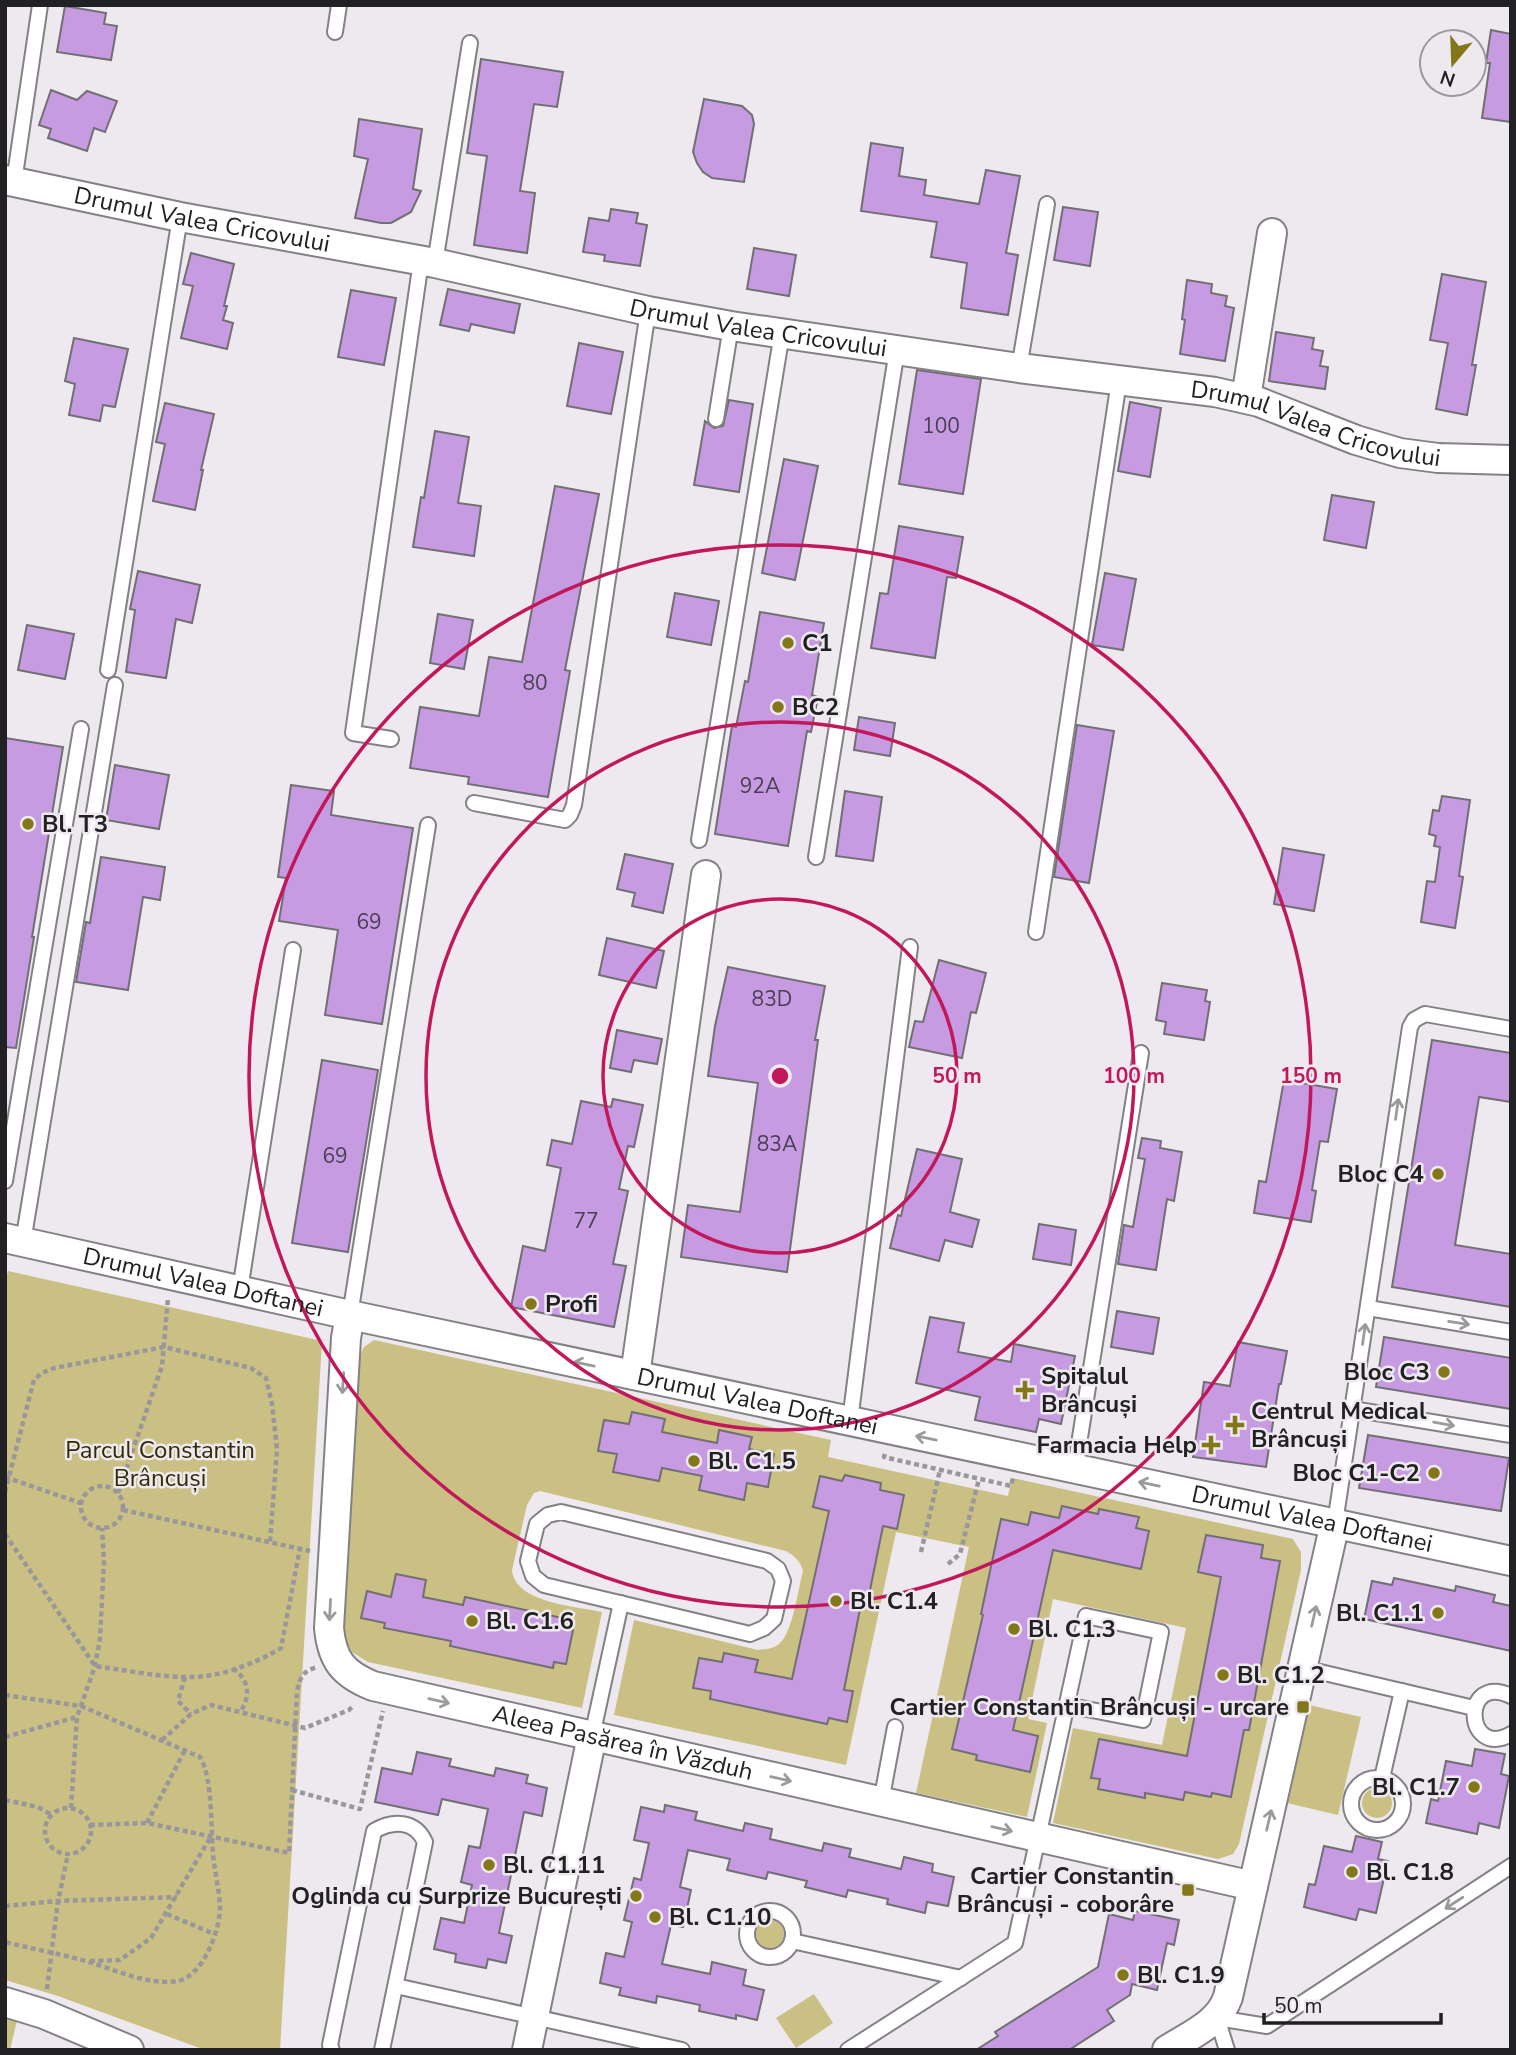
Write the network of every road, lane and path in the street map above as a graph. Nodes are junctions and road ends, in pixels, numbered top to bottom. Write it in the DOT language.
graph roads {
  1 [pos="40,5"];
  2 [pos="339,5"];
  3 [pos="335,32"];
  4 [pos="470,43"];
  5 [pos="10,181"];
  6 [pos="1047,204"];
  7 [pos="180,217"];
  8 [pos="1272,233"];
  9 [pos="428,262"];
  10 [pos="648,310"];
  11 [pos="731,326"];
  12 [pos="782,333"];
  13 [pos="897,349"];
  14 [pos="1019,368"];
  15 [pos="1119,382"];
  16 [pos="1246,398"];
  17 [pos="716,419"];
  18 [pos="1511,460"];
  19 [pos="108,670"];
  20 [pos="114,684"];
  21 [pos="80,729"];
  22 [pos="391,739"];
  23 [pos="474,803"];
  24 [pos="428,825"];
  25 [pos="699,840"];
  26 [pos="816,857"];
  27 [pos="706,875"];
  28 [pos="1036,932"];
  29 [pos="911,947"];
  30 [pos="293,950"];
  31 [pos="1511,1029"];
  32 [pos="1141,1053"];
  33 [pos="5,1181"];
  34 [pos="14,1240"];
  35 [pos="170,1275"];
  36 [pos="240,1290"];
  37 [pos="1368,1308"];
  38 [pos="350,1315"];
  39 [pos="1511,1332"];
  40 [pos="164,1347"];
  41 [pos="635,1375"];
  42 [pos="1352,1409"];
  43 [pos="850,1421"];
  44 [pos="1511,1436"];
  45 [pos="1075,1469"];
  46 [pos="940,1470"];
  47 [pos="7,1477"];
  48 [pos="979,1479"];
  49 [pos="5,1492"];
  50 [pos="118,1493"];
  51 [pos="81,1503"];
  52 [pos="123,1510"];
  53 [pos="1335,1523"];
  54 [pos="102,1528"];
  55 [pos="5,1534"];
  56 [pos="270,1542"];
  57 [pos="300,1548"];
  58 [pos="921,1552"];
  59 [pos="332,1555"];
  60 [pos="1511,1561"];
  61 [pos="948,1564"];
  62 [pos="621,1603"];
  63 [pos="338,1661"];
  64 [pos="95,1666"];
  65 [pos="233,1668"];
  66 [pos="1303,1668"];
  67 [pos="185,1677"];
  68 [pos="381,1688"];
  69 [pos="1402,1691"];
  70 [pos="5,1695"];
  71 [pos="1511,1696"];
  72 [pos="1066,1705"];
  73 [pos="81,1706"];
  74 [pos="1474,1708"];
  75 [pos="241,1711"];
  76 [pos="191,1714"];
  77 [pos="77,1717"];
  78 [pos="895,1727"];
  79 [pos="1510,1735"];
  80 [pos="592,1736"];
  81 [pos="5,1737"];
  82 [pos="162,1740"];
  83 [pos="185,1750"];
  84 [pos="1382,1778"];
  85 [pos="292,1790"];
  86 [pos="5,1800"];
  87 [pos="881,1801"];
  88 [pos="71,1808"];
  89 [pos="52,1815"];
  90 [pos="148,1823"];
  91 [pos="90,1825"];
  92 [pos="1038,1837"];
  93 [pos="210,1838"];
  94 [pos="68,1854"];
  95 [pos="1511,1866"];
  96 [pos="1253,1886"];
  97 [pos="177,1897"];
  98 [pos="58,1901"];
  99 [pos="5,1906"];
  100 [pos="167,1914"];
  101 [pos="214,1934"];
  102 [pos="792,1941"];
  103 [pos="5,1942"];
  104 [pos="51,1954"];
  105 [pos="120,1960"];
  106 [pos="86,1961"];
  107 [pos="121,1972"];
  108 [pos="961,1978"];
  109 [pos="396,1986"];
  110 [pos="5,2002"];
  111 [pos="44,2014"];
  112 [pos="534,2016"];
  113 [pos="1217,2018"];
  114 [pos="659,2047"];
  115 [pos="129,2050"];
  116 [pos="332,2050"];
  117 [pos="382,2050"];
  118 [pos="527,2050"];
  119 [pos="682,2050"];
  120 [pos="848,2050"];
  121 [pos="1167,2050"];
  122 [pos="1227,2050"];
  1 -- 5 [label="lane"];
  2 -- 3 [label="lane"];
  4 -- 9 [label="lane"];
  5 -- 7 [label="street, Drumul Valea Cricovului"];
  6 -- 14 [label="lane"];
  7 -- 9 [label="street, Drumul Valea Cricovului"];
  7 -- 19 [label="lane"];
  8 -- 16 [label="street"];
  9 -- 10 [label="street, Drumul Valea Cricovului"];
  9 -- 22 [label="lane"];
  10 -- 11 [label="street, Drumul Valea Cricovului"];
  10 -- 23 [label="lane"];
  11 -- 12 [label="street, Drumul Valea Cricovului"];
  11 -- 17 [label="lane"];
  12 -- 13 [label="street, Drumul Valea Cricovului"];
  12 -- 25 [label="lane"];
  13 -- 14 [label="street, Drumul Valea Cricovului"];
  13 -- 26 [label="lane"];
  14 -- 15 [label="street, Drumul Valea Cricovului"];
  15 -- 16 [label="street, Drumul Valea Cricovului"];
  15 -- 28 [label="lane"];
  16 -- 18 [label="street, Drumul Valea Cricovului"];
  20 -- 34 [label="lane"];
  21 -- 33 [label="lane"];
  24 -- 38 [label="lane"];
  27 -- 41 [label="street"];
  29 -- 43 [label="lane"];
  30 -- 36 [label="lane"];
  37 -- 31 [label="lane, one-way"];
  32 -- 45 [label="lane"];
  34 -- 35 [label="street, Drumul Valea Doftanei"];
  35 -- 36 [label="street, Drumul Valea Doftanei"];
  35 -- 40 [label="path"];
  36 -- 38 [label="street, Drumul Valea Doftanei"];
  37 -- 39 [label="lane, one-way"];
  42 -- 37 [label="lane, one-way"];
  41 -- 38 [label="street, Drumul Valea Doftanei, one-way"];
  38 -- 59 [label="street, one-way"];
  40 -- 47 [label="path"];
  40 -- 50 [label="path"];
  40 -- 56 [label="path"];
  41 -- 43 [label="street, Drumul Valea Doftanei"];
  42 -- 44 [label="lane, one-way"];
  42 -- 53 [label="lane"];
  45 -- 43 [label="street, Drumul Valea Doftanei, one-way"];
  53 -- 45 [label="street, Drumul Valea Doftanei, one-way"];
  46 -- 58 [label="path"];
  47 -- 49 [label="path"];
  47 -- 51 [label="path"];
  48 -- 61 [label="path"];
  50 -- 51 [label="path"];
  50 -- 52 [label="path"];
  51 -- 54 [label="path"];
  52 -- 54 [label="path"];
  52 -- 56 [label="path"];
  53 -- 60 [label="street, Drumul Valea Doftanei"];
  66 -- 53 [label="street, one-way"];
  54 -- 64 [label="path"];
  55 -- 64 [label="path"];
  56 -- 57 [label="path"];
  57 -- 59 [label="path"];
  57 -- 65 [label="path"];
  59 -- 63 [label="street, one-way"];
  62 -- 62 [label="lane"];
  62 -- 80 [label="lane"];
  63 -- 68 [label="street, Aleea Pasărea în Văzduh"];
  63 -- 85 [label="path"];
  64 -- 67 [label="path"];
  64 -- 73 [label="path"];
  65 -- 67 [label="path"];
  65 -- 75 [label="path"];
  66 -- 69 [label="lane"];
  96 -- 66 [label="street, one-way"];
  67 -- 76 [label="path"];
  68 -- 75 [label="path"];
  68 -- 80 [label="street, Aleea Pasărea în Văzduh, one-way"];
  68 -- 85 [label="path"];
  69 -- 74 [label="lane"];
  69 -- 84 [label="lane"];
  70 -- 73 [label="path"];
  71 -- 74 [label="lane"];
  72 -- 72 [label="lane"];
  72 -- 92 [label="lane"];
  73 -- 77 [label="path"];
  73 -- 82 [label="path"];
  74 -- 79 [label="lane"];
  75 -- 76 [label="path"];
  76 -- 82 [label="path"];
  77 -- 81 [label="path"];
  77 -- 88 [label="path"];
  78 -- 87 [label="lane"];
  80 -- 87 [label="street, Aleea Pasărea în Văzduh, one-way"];
  80 -- 112 [label="street"];
  82 -- 83 [label="path"];
  83 -- 90 [label="path"];
  83 -- 93 [label="path"];
  85 -- 93 [label="path"];
  86 -- 89 [label="path"];
  87 -- 92 [label="street, Aleea Pasărea în Văzduh, one-way"];
  88 -- 89 [label="path"];
  88 -- 91 [label="path"];
  89 -- 94 [label="path"];
  90 -- 91 [label="path"];
  90 -- 93 [label="path"];
  91 -- 94 [label="path"];
  92 -- 96 [label="street, Aleea Pasărea în Văzduh"];
  92 -- 108 [label="lane"];
  93 -- 97 [label="path"];
  93 -- 101 [label="path"];
  94 -- 98 [label="path"];
  95 -- 113 [label="lane, one-way"];
  96 -- 113 [label="street"];
  97 -- 98 [label="path"];
  97 -- 100 [label="path"];
  98 -- 99 [label="path"];
  98 -- 104 [label="path"];
  100 -- 101 [label="path"];
  100 -- 105 [label="path"];
  101 -- 107 [label="path"];
  102 -- 108 [label="lane"];
  103 -- 104 [label="path"];
  104 -- 106 [label="path"];
  104 -- 111 [label="path"];
  105 -- 106 [label="path"];
  105 -- 107 [label="path"];
  106 -- 107 [label="path"];
  108 -- 120 [label="lane"];
  109 -- 112 [label="lane"];
  109 -- 116 [label="lane"];
  109 -- 117 [label="lane"];
  110 -- 111 [label="street"];
  111 -- 115 [label="street"];
  112 -- 114 [label="lane"];
  112 -- 118 [label="street"];
  113 -- 121 [label="street"];
  113 -- 122 [label="lane"];
  114 -- 119 [label="lane"];
}
